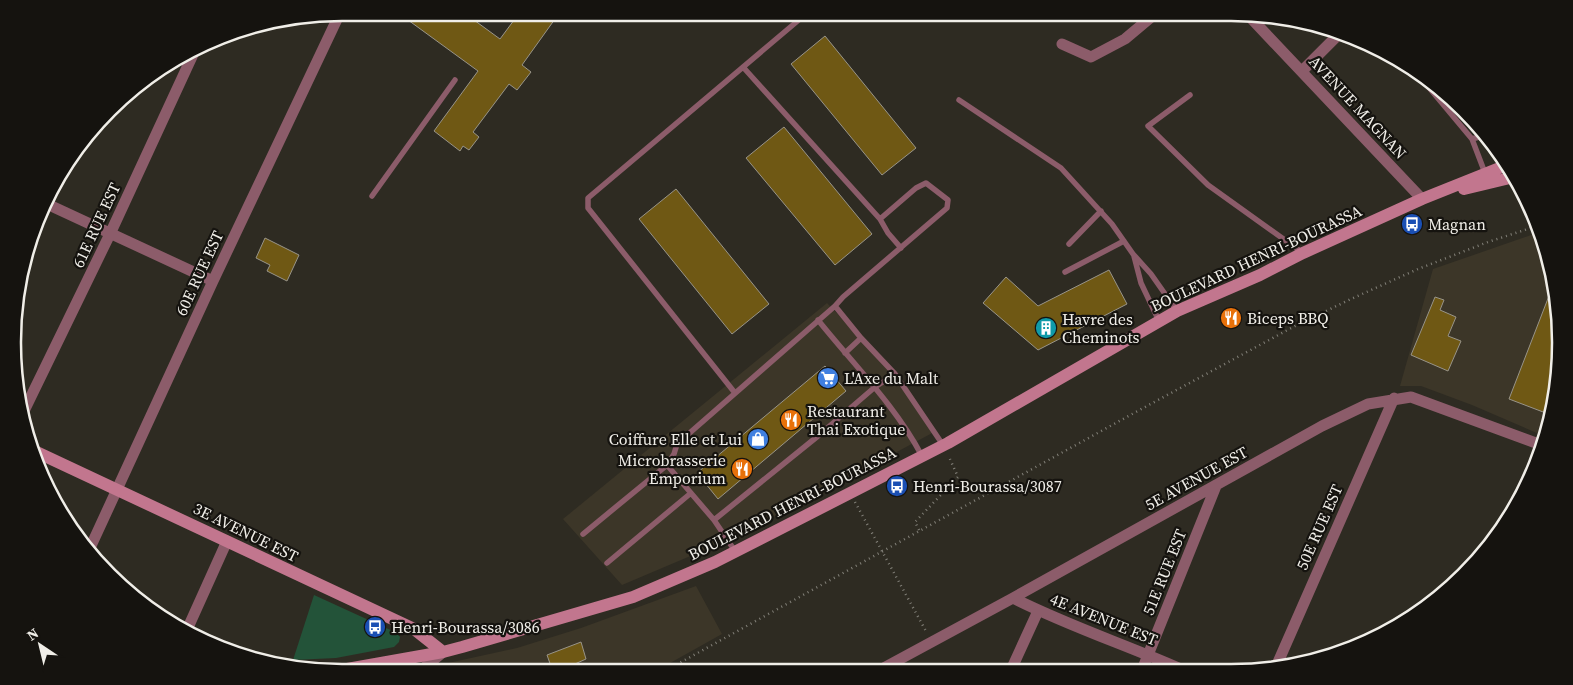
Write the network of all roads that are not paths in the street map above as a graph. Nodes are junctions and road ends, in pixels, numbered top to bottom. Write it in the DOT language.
graph roads {
  1 [pos="336,21"];
  2 [pos="797,21"];
  3 [pos="1146,21"];
  4 [pos="1255,22"];
  5 [pos="1335,38"];
  6 [pos="1062,44"];
  7 [pos="191,59"];
  8 [pos="743,67"];
  9 [pos="1302,72"];
  10 [pos="455,80"];
  11 [pos="1190,95"];
  12 [pos="1437,97"];
  13 [pos="959,100"];
  14 [pos="1477,137"];
  15 [pos="1472,139"];
  16 [pos="1500,167"];
  17 [pos="1485,173"];
  18 [pos="1507,179"];
  19 [pos="372,196"];
  20 [pos="1422,199"];
  21 [pos="52,206"];
  22 [pos="1101,212"];
  23 [pos="880,219"];
  24 [pos="110,234"];
  25 [pos="1124,241"];
  26 [pos="1069,244"];
  27 [pos="901,248"];
  28 [pos="1303,253"];
  29 [pos="1133,254"];
  30 [pos="1065,272"];
  31 [pos="213,280"];
  32 [pos="834,306"];
  33 [pos="1178,311"];
  34 [pos="818,320"];
  35 [pos="1159,322"];
  36 [pos="861,338"];
  37 [pos="845,354"];
  38 [pos="895,374"];
  39 [pos="875,387"];
  40 [pos="735,393"];
  41 [pos="1394,398"];
  42 [pos="27,405"];
  43 [pos="1536,443"];
  44 [pos="943,445"];
  45 [pos="42,455"];
  46 [pos="922,456"];
  47 [pos="667,465"];
  48 [pos="1216,486"];
  49 [pos="118,490"];
  50 [pos="691,493"];
  51 [pos="714,520"];
  52 [pos="584,534"];
  53 [pos="227,541"];
  54 [pos="92,543"];
  55 [pos="735,552"];
  56 [pos="607,563"];
  57 [pos="1013,598"];
  58 [pos="1038,611"];
  59 [pos="189,625"];
  60 [pos="443,652"];
  61 [pos="1148,654"];
  62 [pos="1279,660"];
  63 [pos="375,664"];
  64 [pos="429,664"];
  65 [pos="891,664"];
  66 [pos="1014,664"];
  67 [pos="1144,664"];
  68 [pos="1170,664"];
  1 -- 31 [label="street, 60E RUE EST"];
  2 -- 8 [label="lane"];
  3 -- 6 [label="street"];
  4 -- 9 [label="street, AVENUE MAGNAN"];
  5 -- 9 [label="street"];
  7 -- 24 [label="street, 61E RUE EST"];
  8 -- 23 [label="lane"];
  8 -- 40 [label="lane"];
  9 -- 20 [label="street, AVENUE MAGNAN"];
  10 -- 19 [label="lane"];
  11 -- 28 [label="lane"];
  12 -- 15 [label="lane"];
  13 -- 22 [label="lane"];
  14 -- 15 [label="lane"];
  15 -- 17 [label="lane"];
  16 -- 17 [label="main road, BOULEVARD HENRI-BOURASSA"];
  17 -- 20 [label="main road, BOULEVARD HENRI-BOURASSA"];
  18 -- 20 [label="main road, BOULEVARD HENRI-BOURASSA"];
  20 -- 28 [label="main road, BOULEVARD HENRI-BOURASSA"];
  21 -- 24 [label="street"];
  22 -- 25 [label="lane"];
  22 -- 26 [label="lane"];
  23 -- 27 [label="lane"];
  23 -- 27 [label="lane"];
  24 -- 31 [label="street"];
  24 -- 42 [label="street, 61E RUE EST"];
  25 -- 29 [label="lane"];
  25 -- 30 [label="lane"];
  27 -- 32 [label="lane"];
  28 -- 33 [label="main road, BOULEVARD HENRI-BOURASSA"];
  29 -- 33 [label="lane"];
  29 -- 35 [label="lane"];
  31 -- 49 [label="street, 60E RUE EST"];
  32 -- 34 [label="lane"];
  32 -- 36 [label="lane"];
  33 -- 35 [label="main road, BOULEVARD HENRI-BOURASSA"];
  34 -- 37 [label="lane"];
  34 -- 40 [label="lane"];
  35 -- 44 [label="main road, BOULEVARD HENRI-BOURASSA"];
  36 -- 37 [label="lane"];
  36 -- 38 [label="lane"];
  37 -- 39 [label="lane"];
  38 -- 39 [label="lane"];
  38 -- 44 [label="lane"];
  39 -- 46 [label="lane"];
  39 -- 51 [label="lane"];
  40 -- 47 [label="lane"];
  41 -- 43 [label="street, 5E AVENUE EST"];
  41 -- 48 [label="street, 5E AVENUE EST"];
  41 -- 62 [label="street, 50E RUE EST"];
  44 -- 46 [label="main road, BOULEVARD HENRI-BOURASSA"];
  45 -- 49 [label="main road, 3E AVENUE EST"];
  46 -- 55 [label="main road, BOULEVARD HENRI-BOURASSA"];
  47 -- 50 [label="lane"];
  47 -- 52 [label="lane"];
  48 -- 57 [label="street, 5E AVENUE EST"];
  48 -- 61 [label="street, 51E RUE EST"];
  49 -- 53 [label="main road, 3E AVENUE EST"];
  49 -- 54 [label="street, 60E RUE EST"];
  50 -- 51 [label="lane"];
  50 -- 56 [label="lane"];
  51 -- 55 [label="lane"];
  53 -- 59 [label="street"];
  53 -- 60 [label="main road, 3E AVENUE EST"];
  55 -- 60 [label="main road, BOULEVARD HENRI-BOURASSA"];
  57 -- 58 [label="street, 4E AVENUE EST"];
  57 -- 65 [label="street, 5E AVENUE EST"];
  58 -- 61 [label="street, 4E AVENUE EST"];
  58 -- 66 [label="street"];
  60 -- 63 [label="main road, BOULEVARD HENRI-BOURASSA"];
  60 -- 64 [label="street"];
  61 -- 67 [label="street, 51E RUE EST"];
  61 -- 68 [label="street, 4E AVENUE EST"];
}
